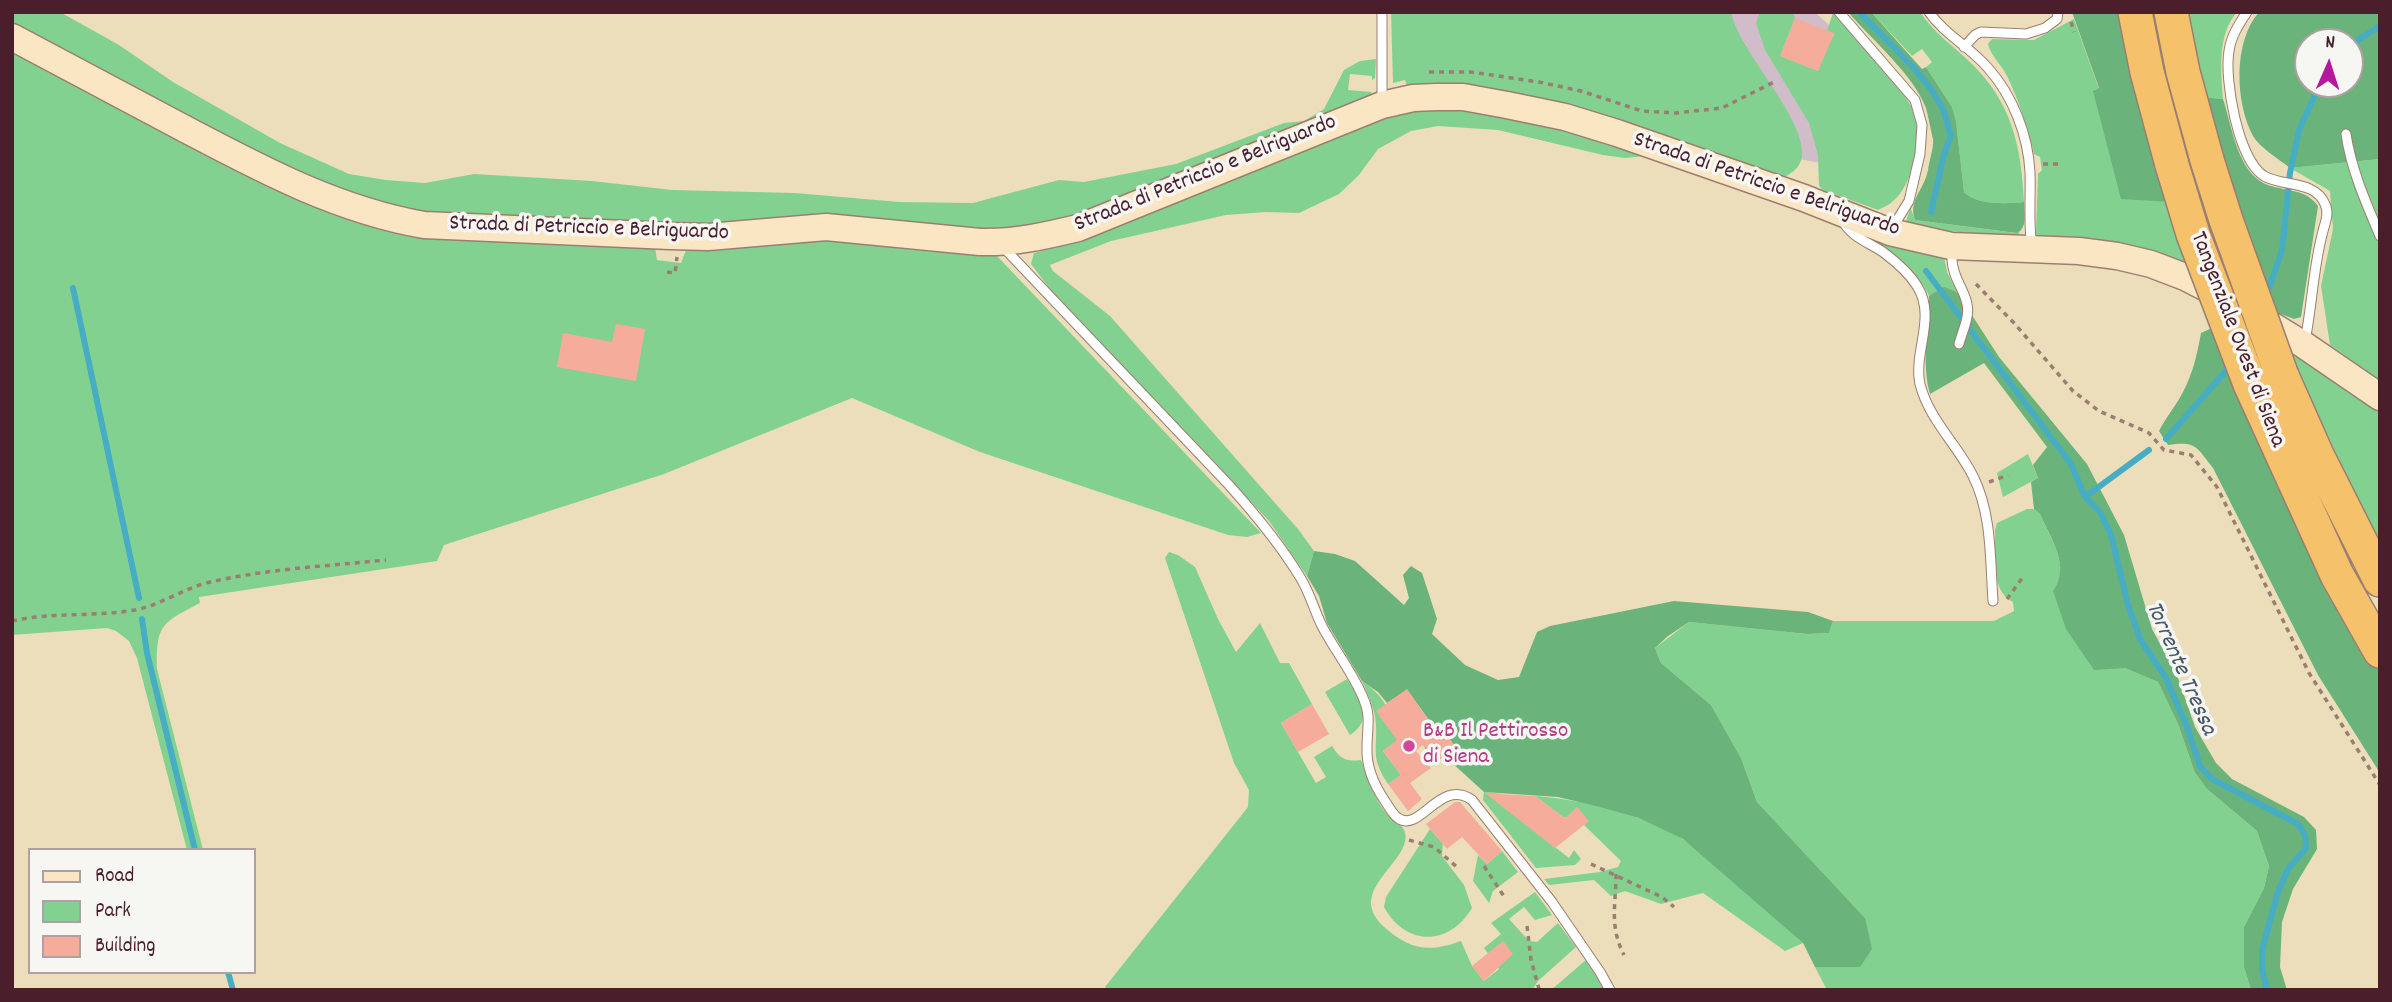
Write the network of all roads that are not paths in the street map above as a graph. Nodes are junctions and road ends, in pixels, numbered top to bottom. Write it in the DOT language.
graph roads {
  1 [pos="1382,12"];
  2 [pos="1839,12"];
  3 [pos="1929,12"];
  4 [pos="2058,12"];
  5 [pos="2134,12"];
  6 [pos="2171,12"];
  7 [pos="2247,12"];
  8 [pos="12,37"];
  9 [pos="1964,47"];
  10 [pos="1382,105"];
  11 [pos="2346,134"];
  12 [pos="1838,213"];
  13 [pos="1890,232"];
  14 [pos="2380,236"];
  15 [pos="999,243"];
  16 [pos="2032,249"];
  17 [pos="1952,260"];
  18 [pos="2294,339"];
  19 [pos="1960,340"];
  20 [pos="2380,397"];
  21 [pos="2380,580"];
  22 [pos="1993,601"];
  23 [pos="2380,651"];
  24 [pos="1610,990"];
  1 -- 10 [label="lane"];
  2 -- 13 [label="lane"];
  3 -- 9 [label="lane"];
  4 -- 9 [label="lane"];
  5 -- 23 [label="highway, Tangenziale Ovest di Siena, bridge"];
  6 -- 21 [label="highway, Tangenziale Ovest di Siena, bridge"];
  7 -- 18 [label="lane"];
  8 -- 15 [label="street, Strada di Petriccio e Belriguardo"];
  9 -- 16 [label="lane"];
  10 -- 12 [label="street, Strada di Petriccio e Belriguardo"];
  10 -- 15 [label="street, Strada di Petriccio e Belriguardo"];
  11 -- 14 [label="lane"];
  12 -- 13 [label="street, Strada di Petriccio e Belriguardo"];
  12 -- 22 [label="lane"];
  13 -- 16 [label="street, Strada di Petriccio e Belriguardo"];
  15 -- 24 [label="lane"];
  16 -- 18 [label="street, Strada di Petriccio e Belriguardo"];
  17 -- 19 [label="lane"];
  18 -- 20 [label="street, Strada di Petriccio e Belriguardo"];
}
